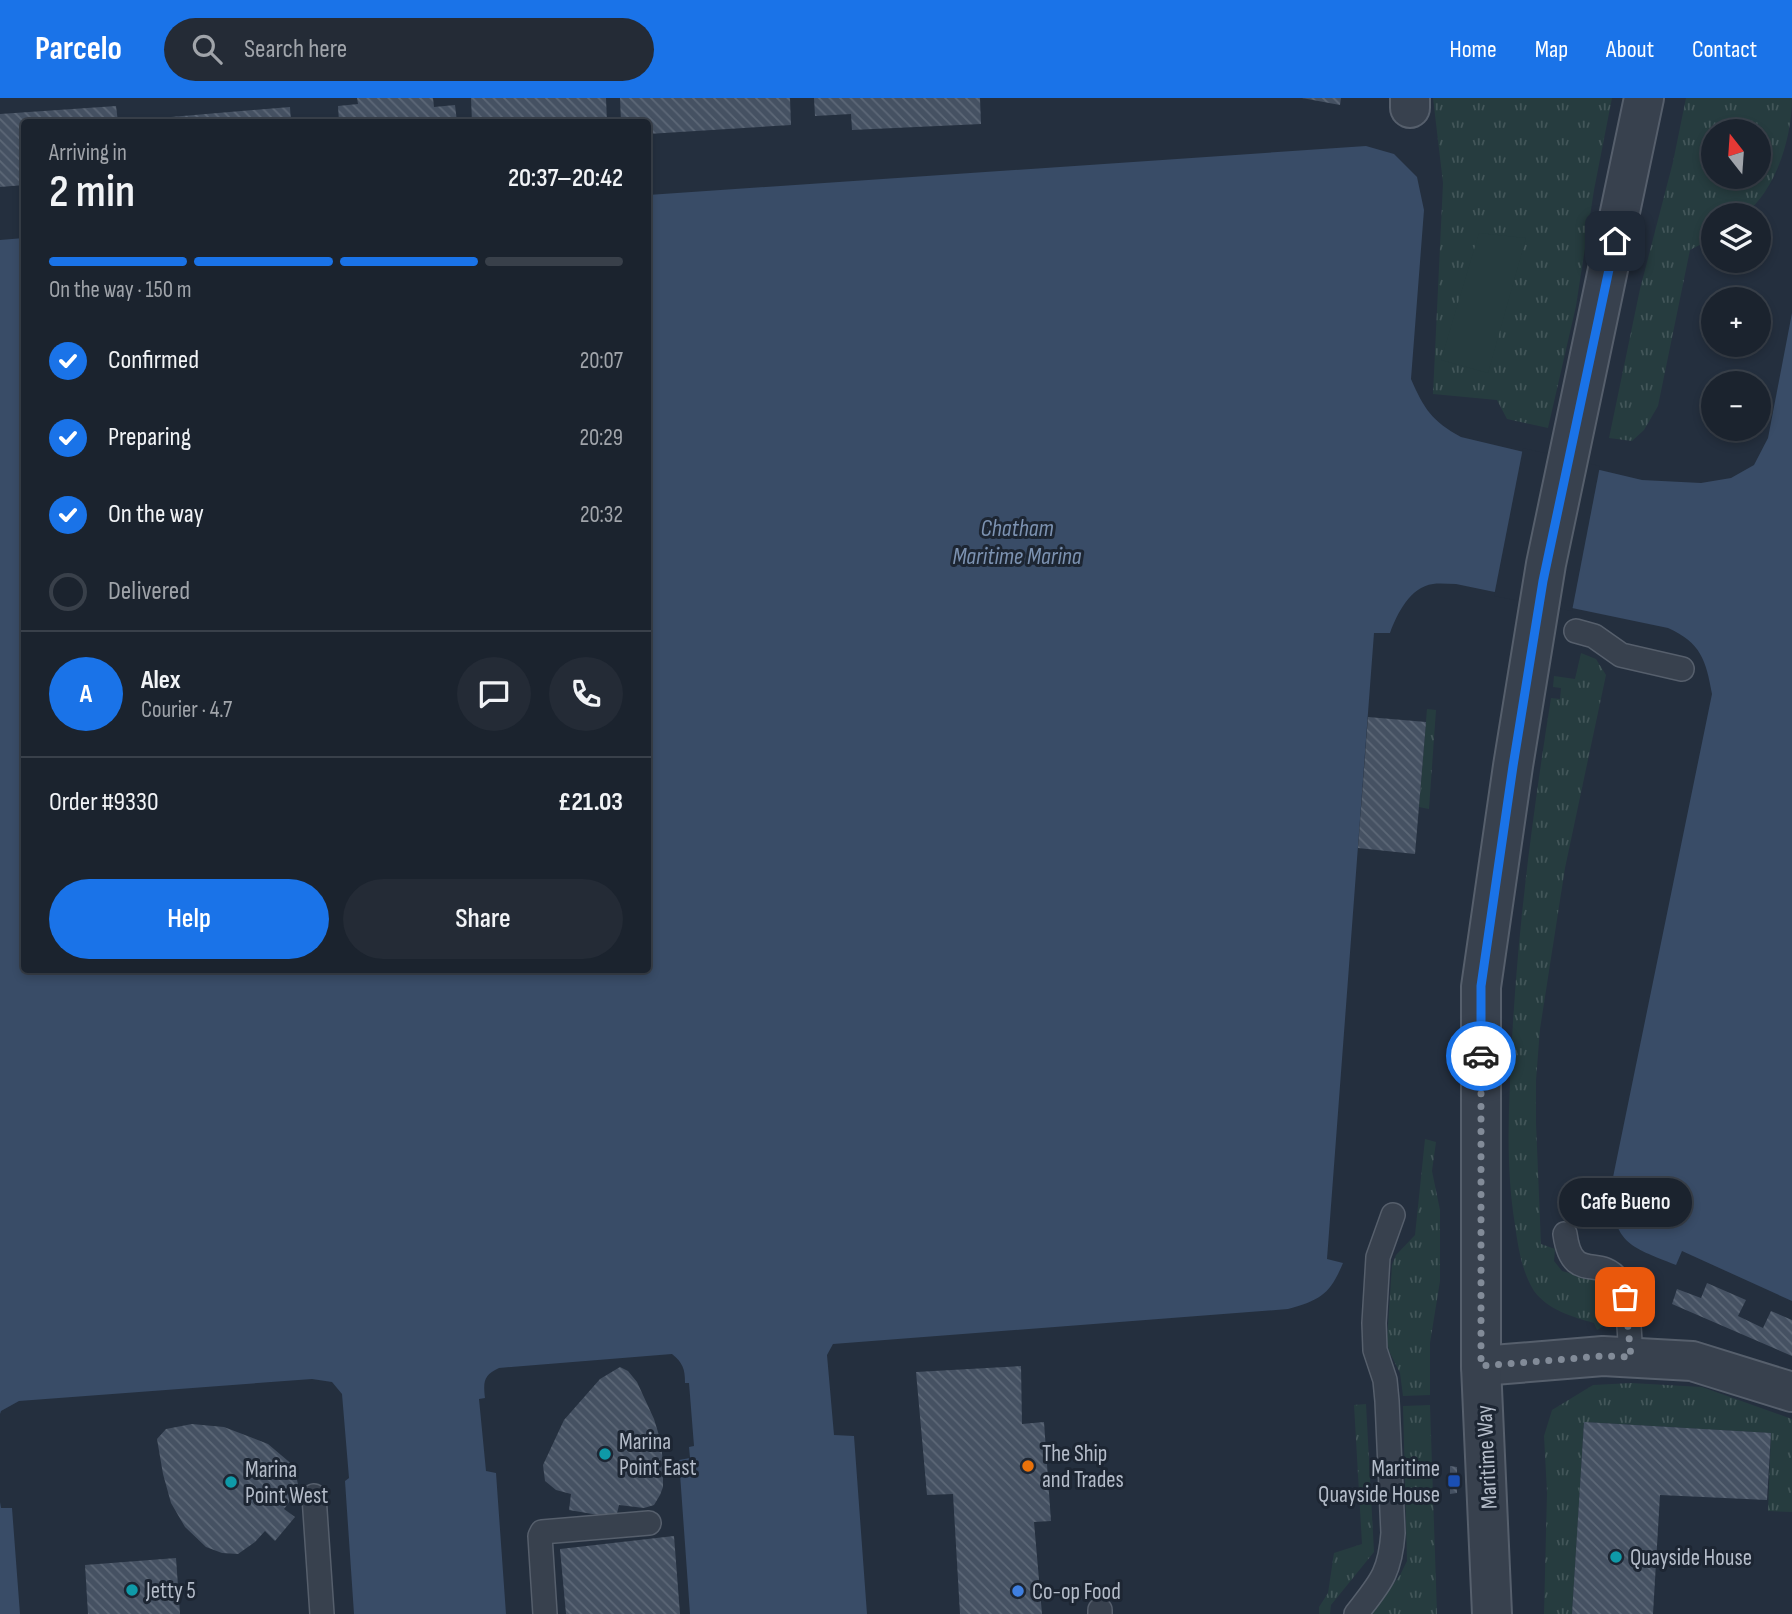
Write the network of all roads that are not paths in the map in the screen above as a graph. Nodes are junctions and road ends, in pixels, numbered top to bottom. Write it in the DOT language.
graph roads {
  1 [pos="1644,98"];
  2 [pos="1576,631"];
  3 [pos="1682,669"];
  4 [pos="1394,1215"];
  5 [pos="1565,1234"];
  6 [pos="1631,1357"];
  7 [pos="1481,1366"];
  8 [pos="1792,1392"];
  9 [pos="314,1496"];
  10 [pos="649,1523"];
  11 [pos="322,1614"];
  12 [pos="545,1614"];
  13 [pos="1356,1614"];
  14 [pos="1492,1614"];
  1 -- 7 [label="street, Maritime Way"];
  2 -- 3 [label="lane"];
  4 -- 13 [label="lane"];
  5 -- 6 [label="lane"];
  6 -- 7 [label="street"];
  6 -- 8 [label="street"];
  7 -- 14 [label="street, Maritime Way"];
  9 -- 11 [label="lane"];
  10 -- 12 [label="lane"];
}
